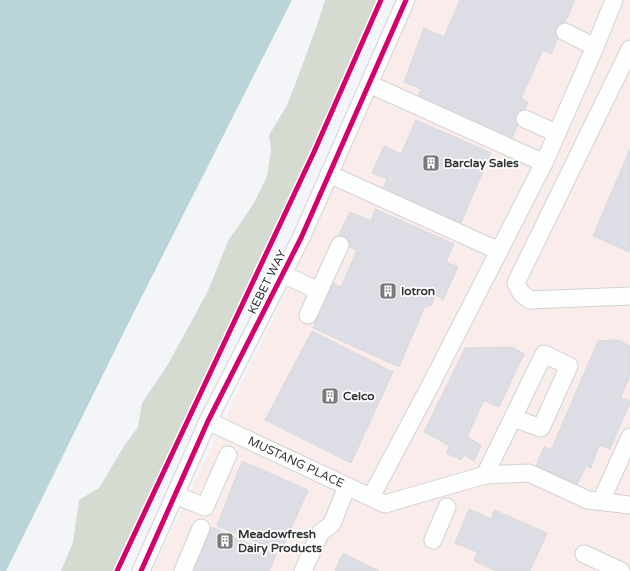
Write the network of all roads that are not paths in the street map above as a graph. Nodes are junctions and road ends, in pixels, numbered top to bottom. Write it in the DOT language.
graph roads {
  1 [pos="406,0"];
  2 [pos="614,0"];
  3 [pos="564,32"];
  4 [pos="595,47"];
  5 [pos="630,49"];
  6 [pos="369,84"];
  7 [pos="525,118"];
  8 [pos="556,133"];
  9 [pos="544,163"];
  10 [pos="329,174"];
  11 [pos="340,245"];
  12 [pos="499,251"];
  13 [pos="283,274"];
  14 [pos="319,290"];
  15 [pos="630,296"];
  16 [pos="308,316"];
  17 [pos="514,418"];
  18 [pos="208,421"];
  19 [pos="630,437"];
  20 [pos="228,455"];
  21 [pos="485,475"];
  22 [pos="347,486"];
  23 [pos="175,495"];
  24 [pos="378,500"];
  25 [pos="601,501"];
  26 [pos="630,505"];
  27 [pos="448,507"];
  28 [pos="201,528"];
  29 [pos="433,540"];
  30 [pos="584,554"];
  31 [pos="141,571"];
  32 [pos="183,571"];
  33 [pos="303,571"];
  34 [pos="621,571"];
  1 -- 6 [label="street, KEBET WAY"];
  2 -- 4 [label="street"];
  3 -- 4 [label="street"];
  4 -- 8 [label="street"];
  5 -- 15 [label="street"];
  6 -- 9 [label="street"];
  6 -- 10 [label="street, KEBET WAY"];
  7 -- 8 [label="street"];
  8 -- 9 [label="street"];
  9 -- 12 [label="street"];
  10 -- 12 [label="street"];
  10 -- 13 [label="street, KEBET WAY"];
  11 -- 14 [label="street"];
  12 -- 24 [label="street"];
  13 -- 14 [label="street"];
  13 -- 18 [label="street, KEBET WAY"];
  14 -- 16 [label="street"];
  17 -- 21 [label="street"];
  18 -- 22 [label="street, MUSTANG PLACE"];
  18 -- 23 [label="street, KEBET WAY"];
  19 -- 25 [label="street"];
  20 -- 23 [label="street"];
  21 -- 24 [label="street"];
  21 -- 25 [label="street"];
  22 -- 24 [label="street, MUSTANG PLACE"];
  22 -- 33 [label="street"];
  23 -- 31 [label="street, KEBET WAY"];
  25 -- 26 [label="street"];
  27 -- 29 [label="street"];
  28 -- 32 [label="street"];
  30 -- 34 [label="street"];
}
